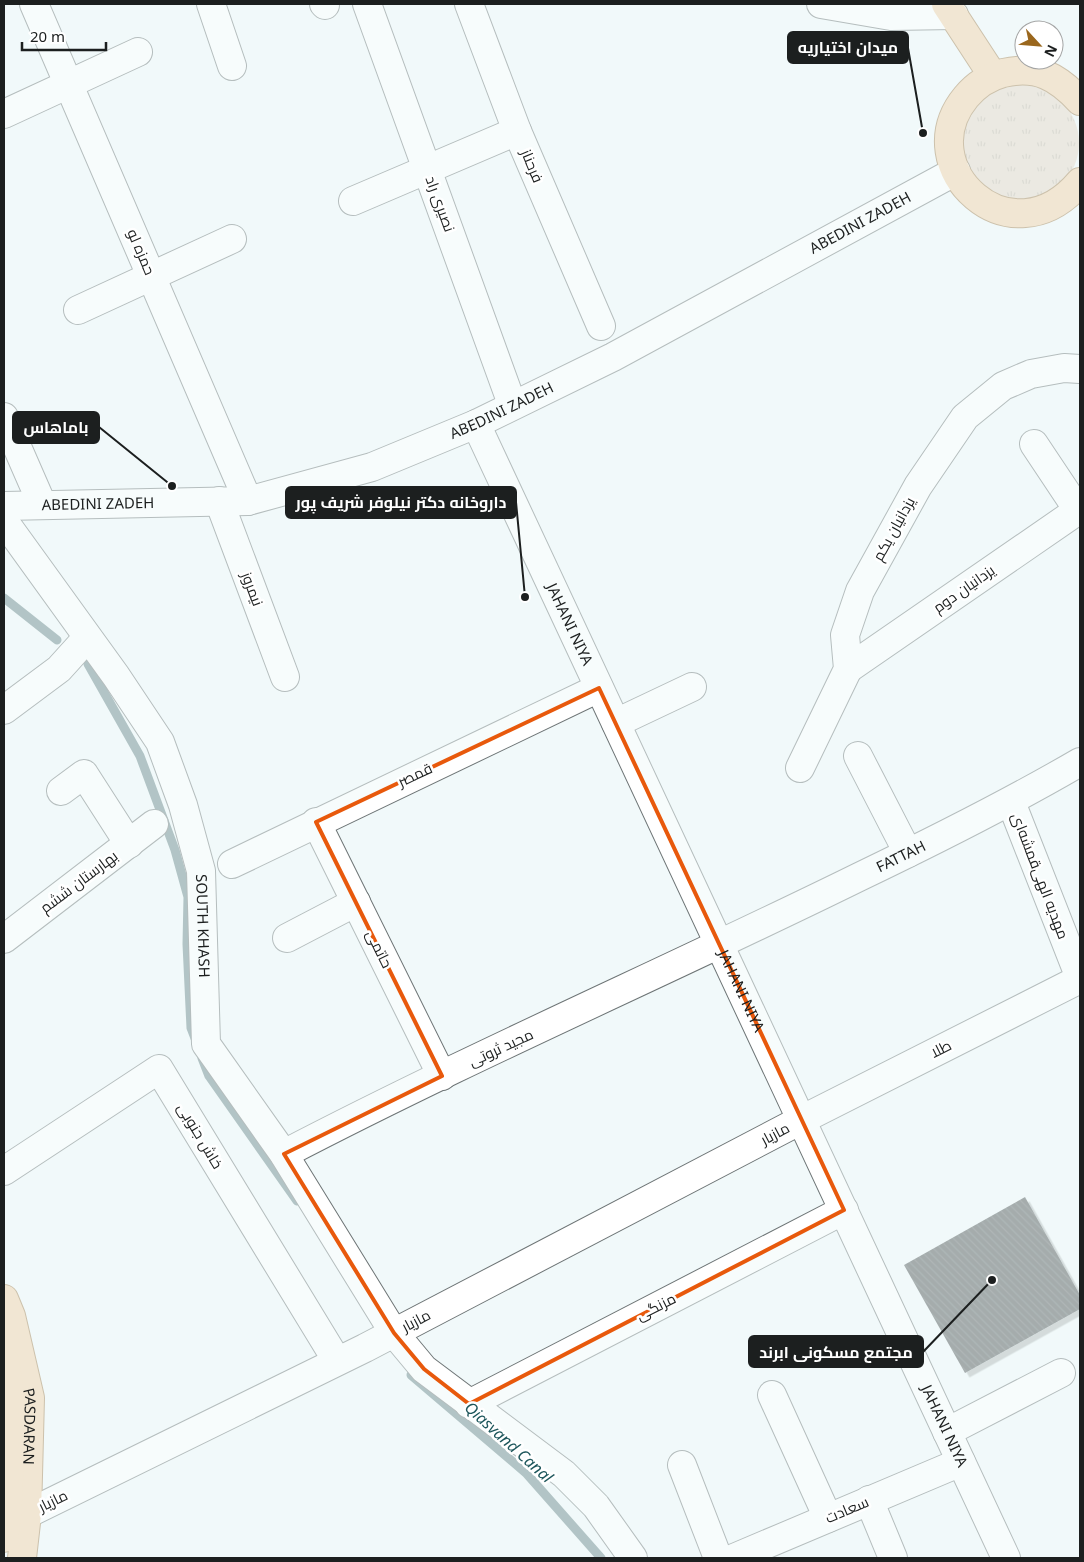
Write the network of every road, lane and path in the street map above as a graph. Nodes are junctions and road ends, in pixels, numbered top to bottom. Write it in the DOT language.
graph roads {
  1 [pos="34,4"];
  2 [pos="211,4"];
  3 [pos="367,4"];
  4 [pos="469,4"];
  5 [pos="821,4"];
  6 [pos="950,10"];
  7 [pos="138,52"];
  8 [pos="232,66"];
  9 [pos="993,76"];
  10 [pos="69,84"];
  11 [pos="1080,101"];
  12 [pos="4,114"];
  13 [pos="517,131"];
  14 [pos="427,170"];
  15 [pos="956,171"];
  16 [pos="1080,182"];
  17 [pos="353,201"];
  18 [pos="232,239"];
  19 [pos="152,278"];
  20 [pos="78,310"];
  21 [pos="601,326"];
  22 [pos="1080,369"];
  23 [pos="512,404"];
  24 [pos="4,417"];
  25 [pos="476,424"];
  26 [pos="1034,444"];
  27 [pos="219,501"];
  28 [pos="248,501"];
  29 [pos="42,504"];
  30 [pos="4,506"];
  31 [pos="1079,510"];
  32 [pos="4,521"];
  33 [pos="87,638"];
  34 [pos="848,668"];
  35 [pos="285,677"];
  36 [pos="692,687"];
  37 [pos="599,688"];
  38 [pos="4,710"];
  39 [pos="616,723"];
  40 [pos="858,756"];
  41 [pos="1080,762"];
  42 [pos="800,768"];
  43 [pos="61,791"];
  44 [pos="1011,802"];
  45 [pos="316,822"];
  46 [pos="154,824"];
  47 [pos="129,844"];
  48 [pos="908,853"];
  49 [pos="232,864"];
  50 [pos="356,902"];
  51 [pos="287,938"];
  52 [pos="4,939"];
  53 [pos="720,946"];
  54 [pos="1080,978"];
  55 [pos="442,1076"];
  56 [pos="801,1120"];
  57 [pos="284,1154"];
  58 [pos="4,1171"];
  59 [pos="844,1210"];
  60 [pos="4,1299"];
  61 [pos="394,1333"];
  62 [pos="4,1355"];
  63 [pos="337,1361"];
  64 [pos="1061,1373"];
  65 [pos="772,1395"];
  66 [pos="469,1404"];
  67 [pos="947,1432"];
  68 [pos="961,1462"];
  69 [pos="682,1465"];
  70 [pos="870,1500"];
  71 [pos="27,1514"];
  72 [pos="828,1518"];
  73 [pos="4,1538"];
  74 [pos="770,1551"];
  75 [pos="22,1558"];
  76 [pos="633,1558"];
  77 [pos="718,1558"];
  78 [pos="734,1558"];
  79 [pos="894,1558"];
  80 [pos="1006,1558"];
  1 -- 10 [label="street, حمزه لو"];
  2 -- 8 [label="street"];
  3 -- 14 [label="street, نصیری راد"];
  4 -- 13 [label="street, فرحناز"];
  5 -- 6 [label="street"];
  6 -- 9 [label="main road"];
  7 -- 10 [label="street"];
  9 -- 11 [label="main road"];
  9 -- 15 [label="main road"];
  10 -- 12 [label="street"];
  10 -- 19 [label="street, حمزه لو"];
  13 -- 14 [label="street"];
  13 -- 21 [label="street, فرحناز"];
  14 -- 17 [label="street"];
  14 -- 23 [label="street, نصیری راد"];
  15 -- 16 [label="main road"];
  15 -- 23 [label="street, ABEDINI ZADEH"];
  18 -- 19 [label="street"];
  19 -- 20 [label="street"];
  19 -- 28 [label="street, حمزه لو"];
  22 -- 34 [label="street, یزدانیان یکم"];
  23 -- 25 [label="street, ABEDINI ZADEH"];
  24 -- 29 [label="street"];
  25 -- 28 [label="street, ABEDINI ZADEH"];
  25 -- 37 [label="street, JAHANI NIYA"];
  26 -- 31 [label="street"];
  27 -- 28 [label="street, ABEDINI ZADEH"];
  27 -- 29 [label="street, ABEDINI ZADEH"];
  27 -- 35 [label="street, نیمروز"];
  29 -- 30 [label="street, ABEDINI ZADEH"];
  31 -- 34 [label="street, یزدانیان دوم"];
  32 -- 33 [label="street, SOUTH KHASH"];
  33 -- 38 [label="street"];
  33 -- 57 [label="street, SOUTH KHASH"];
  34 -- 42 [label="street"];
  36 -- 39 [label="street"];
  37 -- 39 [label="street, JAHANI NIYA"];
  37 -- 45 [label="street, قمصر"];
  39 -- 53 [label="street, JAHANI NIYA"];
  40 -- 48 [label="street"];
  41 -- 44 [label="street, FATTAH"];
  43 -- 47 [label="street"];
  44 -- 48 [label="street, FATTAH"];
  44 -- 54 [label="street, مهدیه الهی‌قمشه‌ای"];
  45 -- 49 [label="street, قمصر"];
  45 -- 50 [label="street, حاتمی"];
  46 -- 47 [label="street, بهارستان ششم"];
  47 -- 52 [label="street, بهارستان ششم"];
  48 -- 53 [label="street, FATTAH"];
  50 -- 51 [label="street"];
  50 -- 55 [label="street, حاتمی"];
  53 -- 55 [label="street, مجید ثروتی"];
  53 -- 56 [label="street, JAHANI NIYA"];
  54 -- 56 [label="street, طلا"];
  55 -- 57 [label="street, مجید ثروتی"];
  56 -- 59 [label="street, JAHANI NIYA"];
  56 -- 61 [label="street, مازیار"];
  57 -- 61 [label="street, SOUTH KHASH"];
  58 -- 63 [label="street, خاش جنوبی"];
  59 -- 66 [label="street, مزنگی"];
  59 -- 67 [label="street, JAHANI NIYA"];
  60 -- 71 [label="main road, PASDARAN"];
  61 -- 63 [label="street, مازیار"];
  61 -- 66 [label="street, SOUTH KHASH"];
  62 -- 73 [label="main road, PASDARAN"];
  63 -- 71 [label="street, مازیار"];
  64 -- 67 [label="street"];
  65 -- 72 [label="street"];
  66 -- 76 [label="street, SOUTH KHASH"];
  67 -- 68 [label="street, JAHANI NIYA"];
  68 -- 70 [label="street, سعادت"];
  68 -- 80 [label="street, JAHANI NIYA"];
  69 -- 77 [label="street"];
  70 -- 72 [label="street, سعادت"];
  70 -- 79 [label="street"];
  71 -- 75 [label="main road, PASDARAN"];
  72 -- 74 [label="street, سعادت"];
  74 -- 78 [label="street, سعادت"];
}
